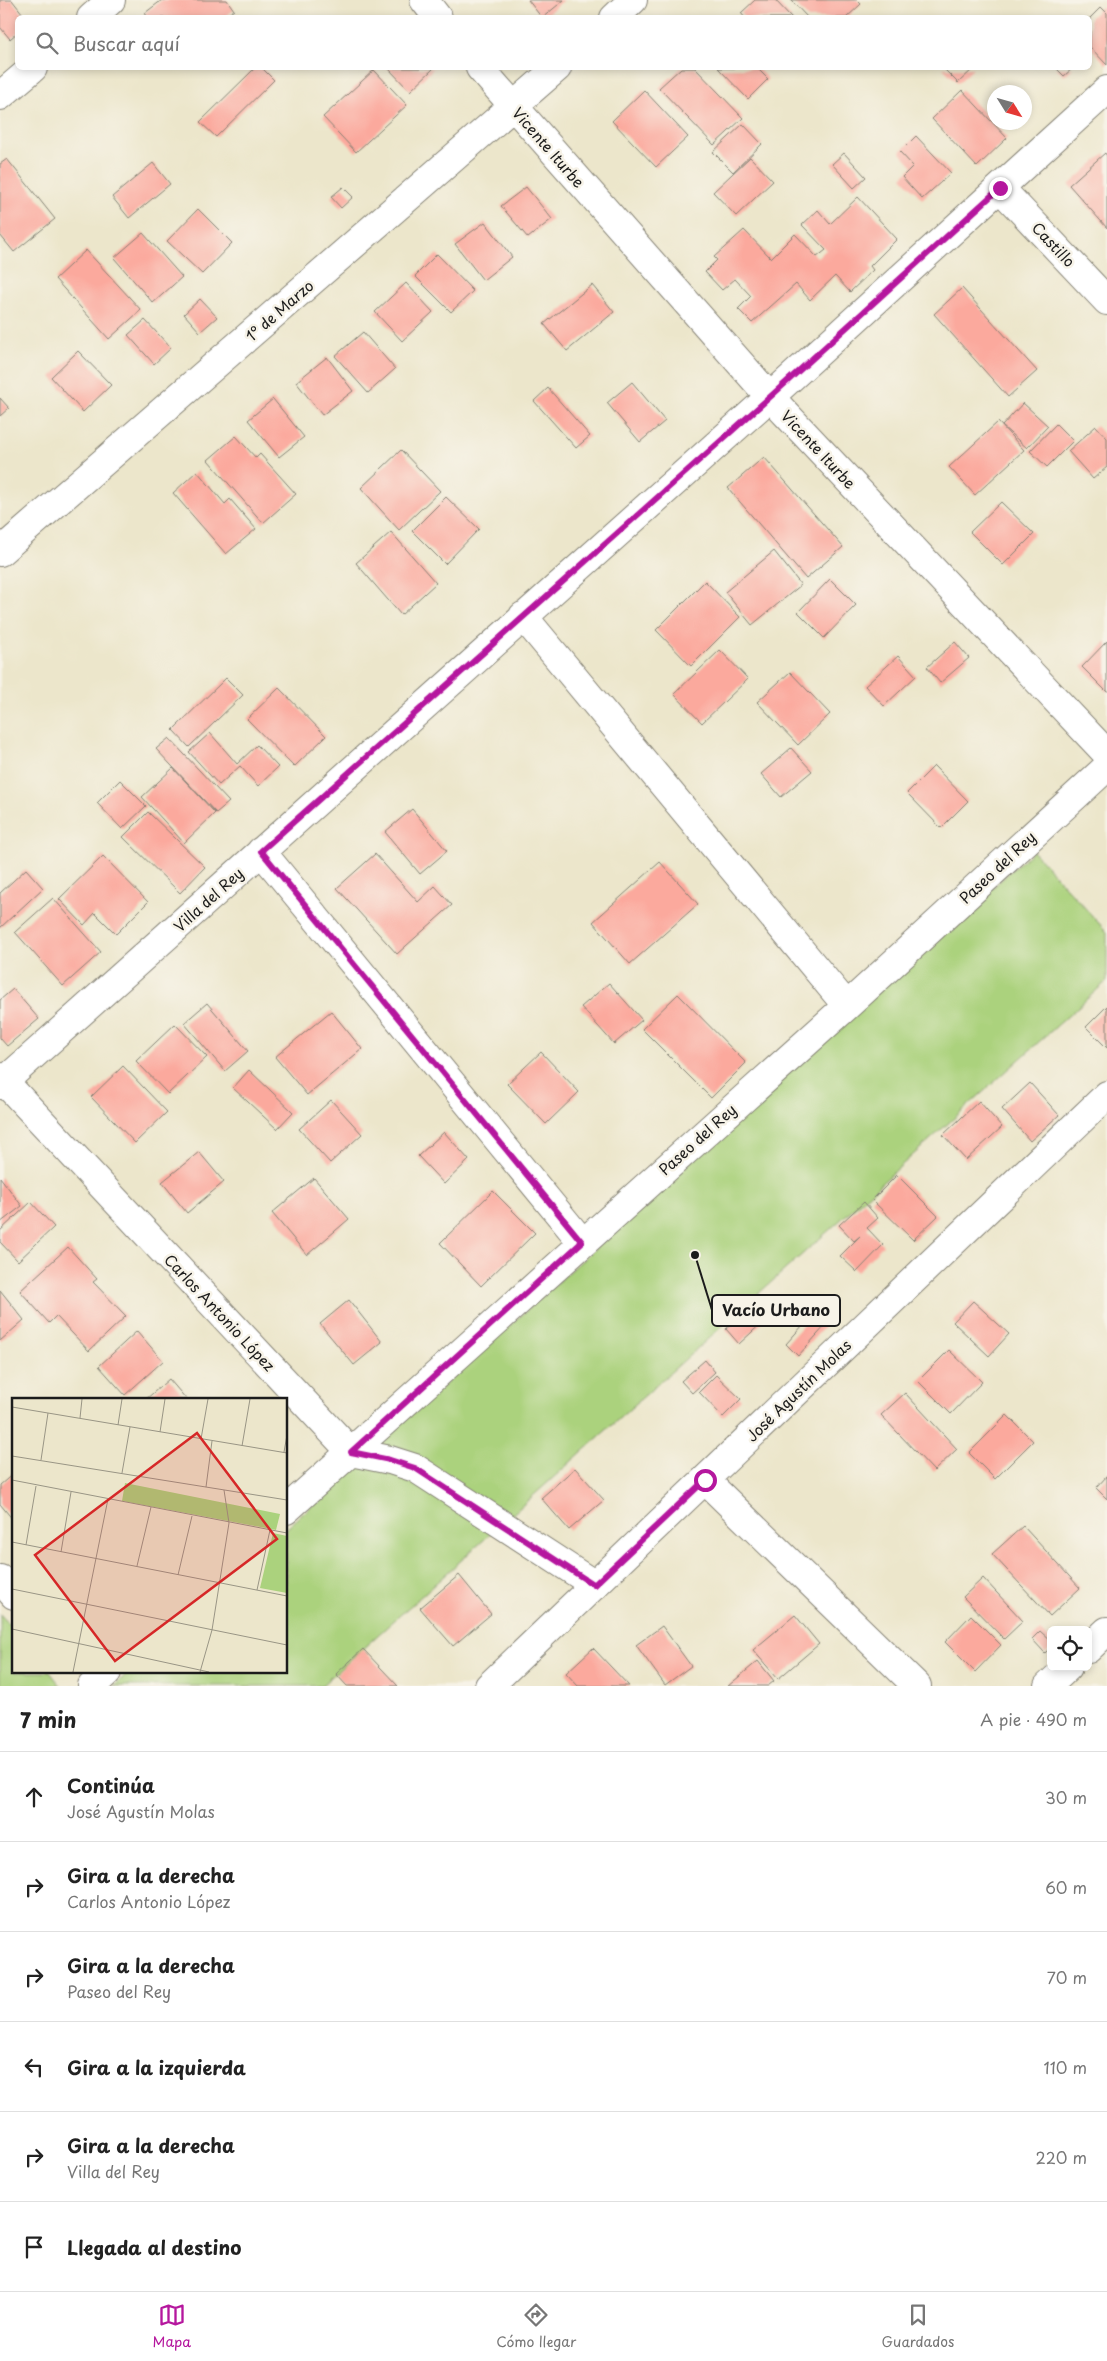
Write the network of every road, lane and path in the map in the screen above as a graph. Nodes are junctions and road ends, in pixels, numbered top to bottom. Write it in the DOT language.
graph roads {
  1 [pos="111,0"];
  2 [pos="424,0"];
  3 [pos="633,0"];
  4 [pos="94,15"];
  5 [pos="436,15"];
  6 [pos="617,15"];
  7 [pos="31,70"];
  8 [pos="482,70"];
  9 [pos="555,70"];
  10 [pos="1107,90"];
  11 [pos="0,96"];
  12 [pos="513,106"];
  13 [pos="1000,188"];
  14 [pos="1107,300"];
  15 [pos="770,397"];
  16 [pos="0,552"];
  17 [pos="523,616"];
  18 [pos="1107,754"];
  19 [pos="1107,767"];
  20 [pos="261,851"];
  21 [pos="847,1006"];
  22 [pos="2,1081"];
  23 [pos="1107,1095"];
  24 [pos="582,1242"];
  25 [pos="351,1452"];
  26 [pos="705,1480"];
  27 [pos="288,1508"];
  28 [pos="0,1579"];
  29 [pos="594,1585"];
  30 [pos="12,1592"];
  31 [pos="1107,1631"];
  32 [pos="1092,1644"];
  33 [pos="1064,1671"];
  34 [pos="83,1674"];
  35 [pos="105,1674"];
  36 [pos="92,1686"];
  37 [pos="489,1686"];
  38 [pos="917,1686"];
  39 [pos="1048,1686"];
  1 -- 4 [label="street"];
  2 -- 5 [label="street"];
  3 -- 6 [label="street"];
  7 -- 11 [label="street"];
  8 -- 12 [label="street, Vicente Iturbe"];
  9 -- 12 [label="street, 1° de Marzo"];
  10 -- 13 [label="street, Villa del Rey"];
  12 -- 15 [label="street, Vicente Iturbe"];
  12 -- 16 [label="street, 1° de Marzo"];
  13 -- 14 [label="street, Castillo"];
  13 -- 15 [label="street, Villa del Rey"];
  15 -- 17 [label="street, Villa del Rey"];
  15 -- 18 [label="street, Vicente Iturbe"];
  17 -- 20 [label="street, Villa del Rey"];
  17 -- 21 [label="street"];
  19 -- 21 [label="street, Paseo del Rey"];
  20 -- 22 [label="street, Villa del Rey"];
  20 -- 24 [label="street"];
  21 -- 24 [label="street, Paseo del Rey"];
  22 -- 25 [label="street, Carlos Antonio López"];
  23 -- 26 [label="street, José Agustín Molas"];
  24 -- 25 [label="street, Paseo del Rey"];
  25 -- 27 [label="street, Paseo del Rey"];
  25 -- 29 [label="street"];
  26 -- 29 [label="street, José Agustín Molas"];
  26 -- 38 [label="street"];
  28 -- 30 [label="street"];
  29 -- 37 [label="street, José Agustín Molas"];
  31 -- 32 [label="street"];
  33 -- 39 [label="street"];
  34 -- 36 [label="street"];
  35 -- 36 [label="street"];
}
